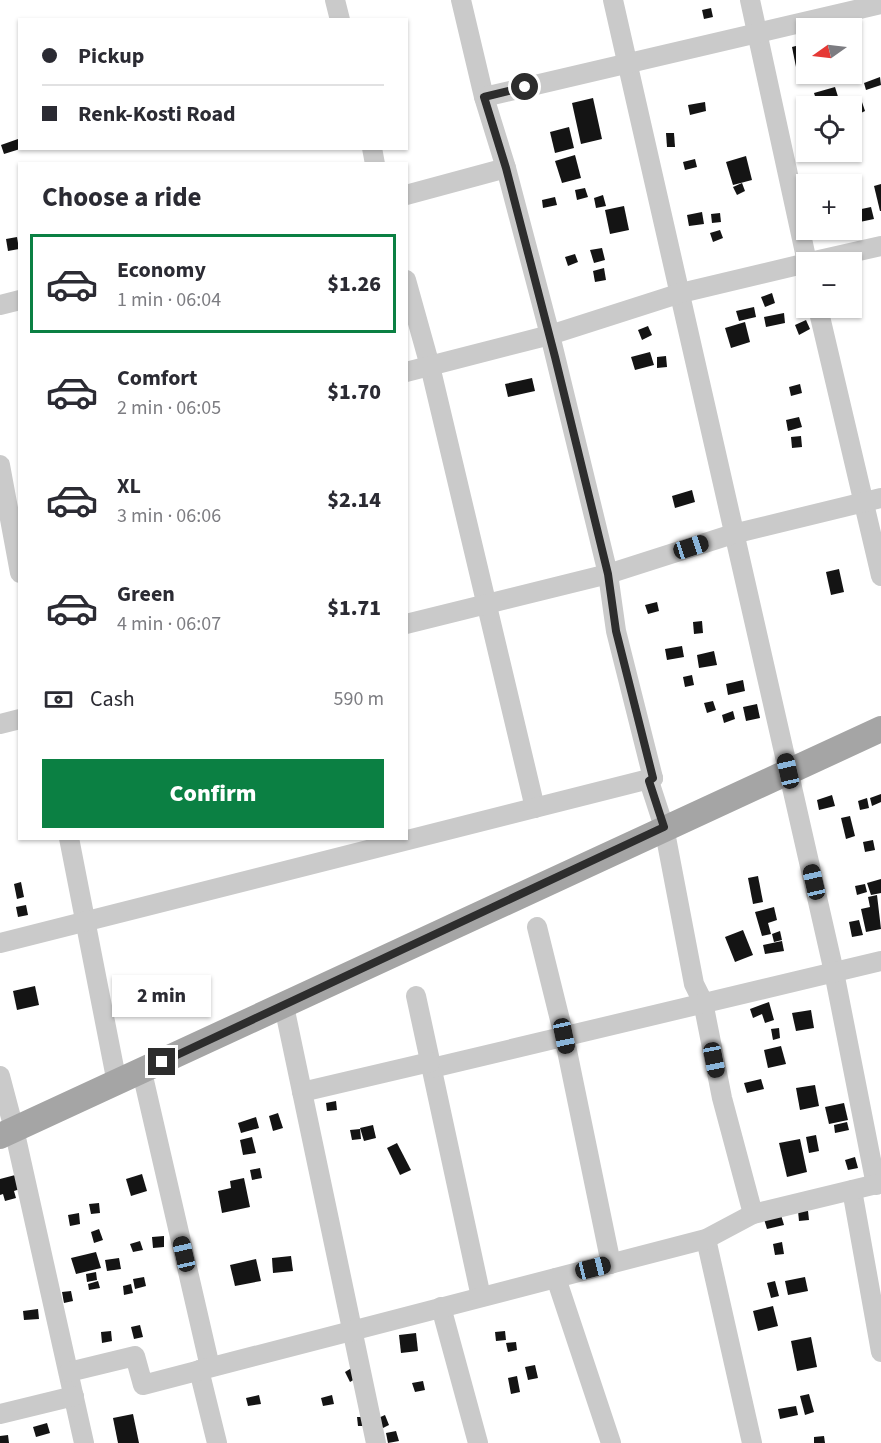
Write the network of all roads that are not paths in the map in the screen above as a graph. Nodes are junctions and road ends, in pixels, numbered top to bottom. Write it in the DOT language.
graph roads {
  1 [pos="335,0"];
  2 [pos="461,0"];
  3 [pos="613,0"];
  4 [pos="750,0"];
  5 [pos="881,4"];
  6 [pos="340,18"];
  7 [pos="759,33"];
  8 [pos="627,64"];
  9 [pos="484,97"];
  10 [pos="506,168"];
  11 [pos="408,194"];
  12 [pos="881,246"];
  13 [pos="806,252"];
  14 [pos="855,252"];
  15 [pos="796,266"];
  16 [pos="408,287"];
  17 [pos="681,293"];
  18 [pos="18,300"];
  19 [pos="0,305"];
  20 [pos="821,318"];
  21 [pos="550,335"];
  22 [pos="430,366"];
  23 [pos="408,372"];
  24 [pos="5,473"];
  25 [pos="872,500"];
  26 [pos="733,534"];
  27 [pos="18,560"];
  28 [pos="608,574"];
  29 [pos="881,576"];
  30 [pos="485,604"];
  31 [pos="408,623"];
  32 [pos="18,720"];
  33 [pos="0,724"];
  34 [pos="881,729"];
  35 [pos="788,771"];
  36 [pos="653,778"];
  37 [pos="535,808"];
  38 [pos="664,827"];
  39 [pos="69,840"];
  40 [pos="86,922"];
  41 [pos="537,927"];
  42 [pos="0,943"];
  43 [pos="881,961"];
  44 [pos="834,972"];
  45 [pos="416,996"];
  46 [pos="703,1002"];
  47 [pos="284,1006"];
  48 [pos="564,1036"];
  49 [pos="431,1065"];
  50 [pos="142,1072"];
  51 [pos="0,1076"];
  52 [pos="117,1083"];
  53 [pos="302,1092"];
  54 [pos="7,1132"];
  55 [pos="878,1184"];
  56 [pos="852,1190"];
  57 [pos="753,1214"];
  58 [pos="706,1239"];
  59 [pos="611,1264"];
  60 [pos="556,1278"];
  61 [pos="481,1297"];
  62 [pos="876,1306"];
  63 [pos="441,1307"];
  64 [pos="353,1330"];
  65 [pos="881,1352"];
  66 [pos="205,1369"];
  67 [pos="69,1372"];
  68 [pos="74,1396"];
  69 [pos="0,1414"];
  70 [pos="84,1443"];
  71 [pos="217,1443"];
  72 [pos="376,1443"];
  73 [pos="478,1443"];
  74 [pos="611,1443"];
  75 [pos="753,1443"];
  1 -- 6 [label="street"];
  2 -- 9 [label="street"];
  3 -- 8 [label="street"];
  4 -- 7 [label="street"];
  5 -- 7 [label="street"];
  7 -- 8 [label="street"];
  7 -- 13 [label="street"];
  8 -- 9 [label="street"];
  8 -- 17 [label="street"];
  9 -- 10 [label="street"];
  10 -- 11 [label="street"];
  10 -- 21 [label="street"];
  12 -- 14 [label="street"];
  15 -- 17 [label="street"];
  16 -- 22 [label="street"];
  17 -- 21 [label="street"];
  17 -- 26 [label="street"];
  18 -- 19 [label="street"];
  20 -- 25 [label="street"];
  21 -- 22 [label="street"];
  21 -- 28 [label="street"];
  22 -- 23 [label="street"];
  22 -- 30 [label="street"];
  24 -- 27 [label="street"];
  25 -- 26 [label="street"];
  25 -- 29 [label="street"];
  26 -- 28 [label="street"];
  26 -- 35 [label="street"];
  28 -- 30 [label="street"];
  28 -- 36 [label="street"];
  30 -- 31 [label="street"];
  30 -- 37 [label="street"];
  32 -- 33 [label="street"];
  34 -- 35 [label="main road"];
  35 -- 38 [label="main road"];
  35 -- 44 [label="street"];
  36 -- 37 [label="street"];
  36 -- 38 [label="street"];
  37 -- 40 [label="street"];
  38 -- 46 [label="street"];
  38 -- 47 [label="main road"];
  39 -- 40 [label="street"];
  40 -- 42 [label="street"];
  40 -- 52 [label="street"];
  41 -- 48 [label="street"];
  43 -- 44 [label="street"];
  44 -- 46 [label="street"];
  44 -- 55 [label="street"];
  45 -- 49 [label="street"];
  46 -- 48 [label="street"];
  46 -- 57 [label="street"];
  47 -- 50 [label="main road"];
  47 -- 53 [label="street"];
  48 -- 49 [label="street"];
  48 -- 59 [label="street"];
  49 -- 53 [label="street"];
  49 -- 61 [label="street"];
  50 -- 52 [label="main road"];
  50 -- 66 [label="street"];
  51 -- 54 [label="street"];
  52 -- 54 [label="main road"];
  53 -- 64 [label="street"];
  54 -- 67 [label="street"];
  55 -- 56 [label="street"];
  56 -- 57 [label="street"];
  56 -- 62 [label="street"];
  57 -- 58 [label="street"];
  58 -- 59 [label="street"];
  58 -- 75 [label="street"];
  59 -- 60 [label="street"];
  60 -- 61 [label="street"];
  60 -- 74 [label="street"];
  61 -- 63 [label="street"];
  62 -- 65 [label="street"];
  63 -- 64 [label="street"];
  63 -- 73 [label="street"];
  64 -- 66 [label="street"];
  64 -- 72 [label="street"];
  66 -- 67 [label="street"];
  66 -- 71 [label="street"];
  67 -- 68 [label="street"];
  68 -- 69 [label="street"];
  68 -- 70 [label="street"];
}
